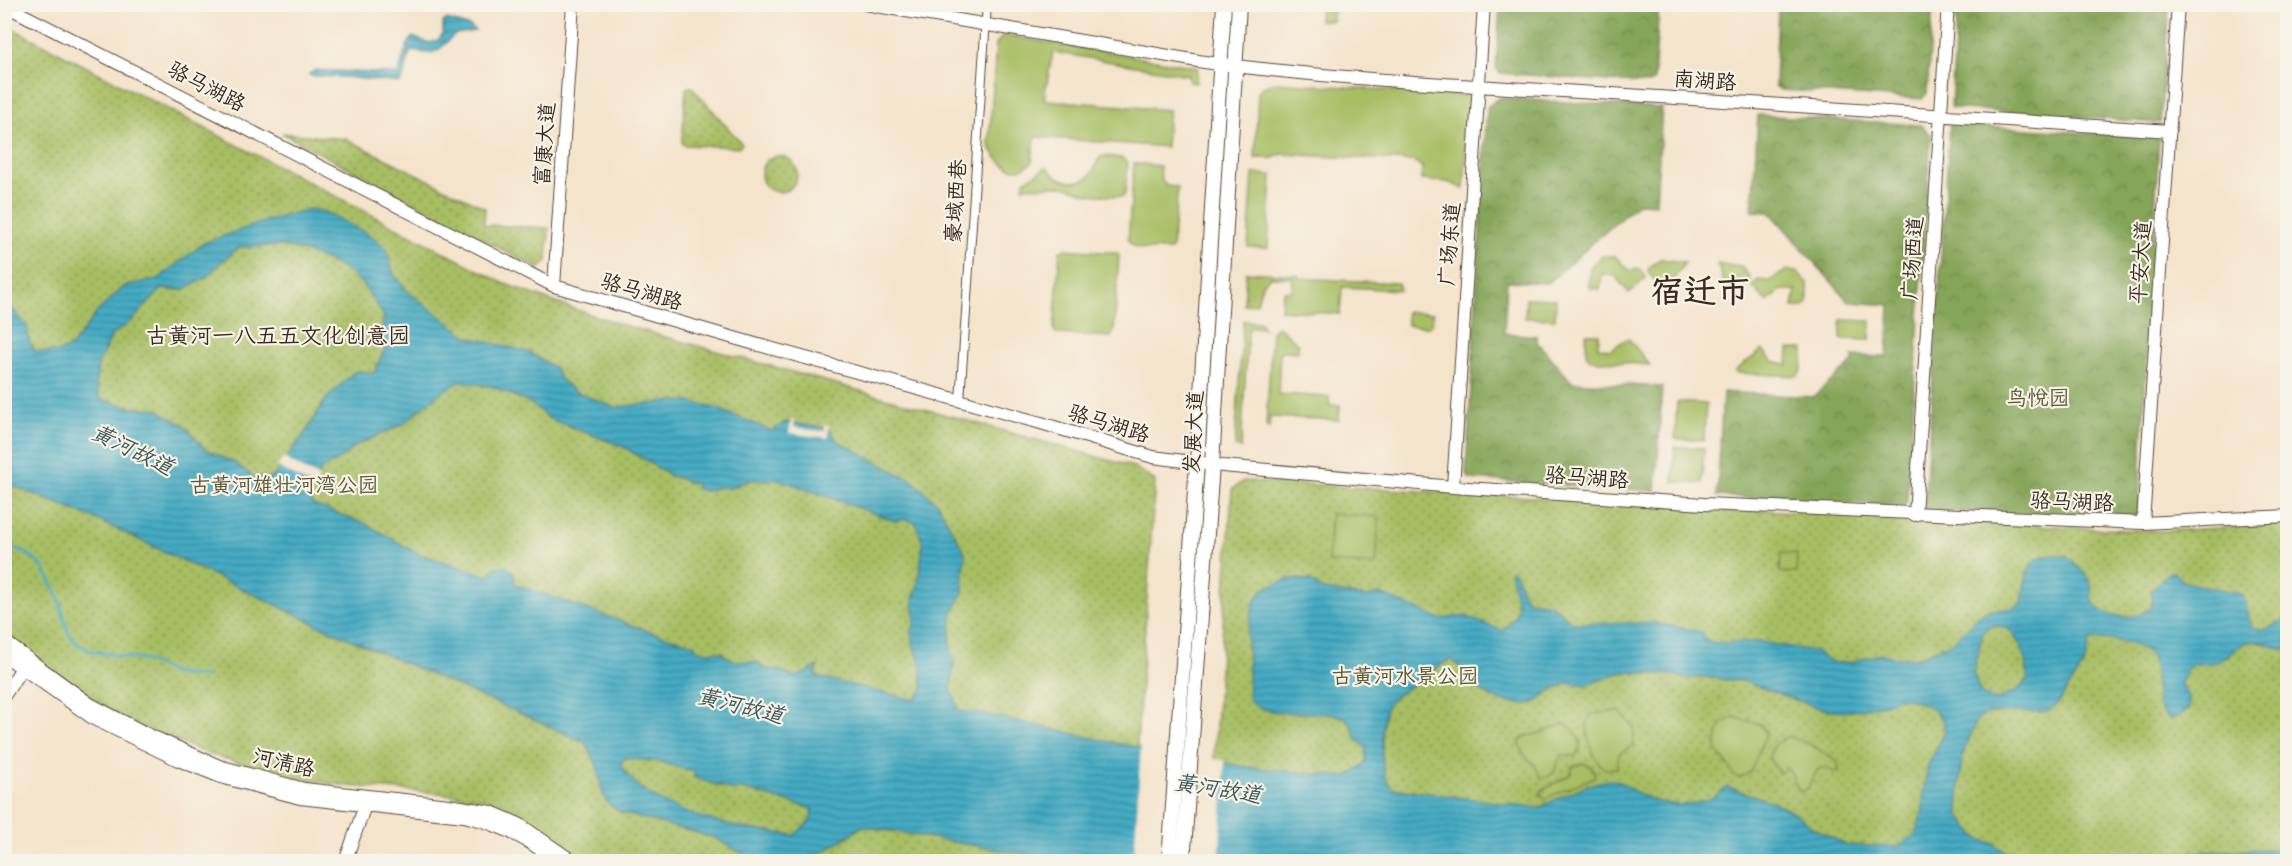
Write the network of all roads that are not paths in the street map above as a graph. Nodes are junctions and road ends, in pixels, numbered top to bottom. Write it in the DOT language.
graph roads {
  1 [pos="573,4"];
  2 [pos="865,4"];
  3 [pos="987,4"];
  4 [pos="1224,4"];
  5 [pos="1239,4"];
  6 [pos="1484,4"];
  7 [pos="1948,4"];
  8 [pos="2178,4"];
  9 [pos="4,5"];
  10 [pos="986,24"];
  11 [pos="1220,64"];
  12 [pos="1237,66"];
  13 [pos="1478,86"];
  14 [pos="1941,114"];
  15 [pos="2170,131"];
  16 [pos="554,286"];
  17 [pos="960,400"];
  18 [pos="1197,463"];
  19 [pos="1212,465"];
  20 [pos="1453,486"];
  21 [pos="1915,514"];
  22 [pos="2288,516"];
  23 [pos="2143,523"];
  24 [pos="4,641"];
  25 [pos="4,655"];
  26 [pos="25,664"];
  27 [pos="4,696"];
  28 [pos="366,802"];
  29 [pos="345,861"];
  30 [pos="557,861"];
  31 [pos="574,861"];
  32 [pos="1169,861"];
  33 [pos="1183,861"];
  1 -- 16 [label="street, 富康大道"];
  2 -- 10 [label="street, 南湖路"];
  3 -- 10 [label="street, 豪域西巷"];
  4 -- 11 [label="main road, 发展大道"];
  5 -- 12 [label="main road, 发展大道"];
  6 -- 13 [label="street, 广场东道"];
  7 -- 14 [label="street, 广场西道"];
  8 -- 15 [label="street, 平安大道"];
  9 -- 16 [label="street, 骆马湖路"];
  10 -- 11 [label="street, 南湖路"];
  10 -- 17 [label="street, 豪域西巷"];
  11 -- 12 [label="street, 南湖路"];
  11 -- 18 [label="main road, 发展大道"];
  12 -- 13 [label="street, 南湖路"];
  12 -- 19 [label="main road, 发展大道"];
  13 -- 14 [label="street, 南湖路"];
  13 -- 20 [label="street, 广场东道"];
  14 -- 15 [label="street, 南湖路"];
  14 -- 21 [label="street, 广场西道"];
  15 -- 23 [label="street, 平安大道"];
  16 -- 17 [label="street, 骆马湖路"];
  17 -- 18 [label="street, 骆马湖路"];
  18 -- 19 [label="street, 骆马湖路"];
  18 -- 32 [label="main road, 发展大道"];
  19 -- 20 [label="street, 骆马湖路"];
  19 -- 33 [label="main road, 发展大道"];
  20 -- 21 [label="street, 骆马湖路"];
  21 -- 23 [label="street, 骆马湖路"];
  22 -- 23 [label="street, 骆马湖路"];
  24 -- 26 [label="street, 河清路"];
  25 -- 26 [label="street, 河清路"];
  26 -- 27 [label="street"];
  26 -- 28 [label="street, 河清路"];
  28 -- 29 [label="street"];
  28 -- 30 [label="street, 河清路"];
  28 -- 31 [label="street, 河清路"];
}
